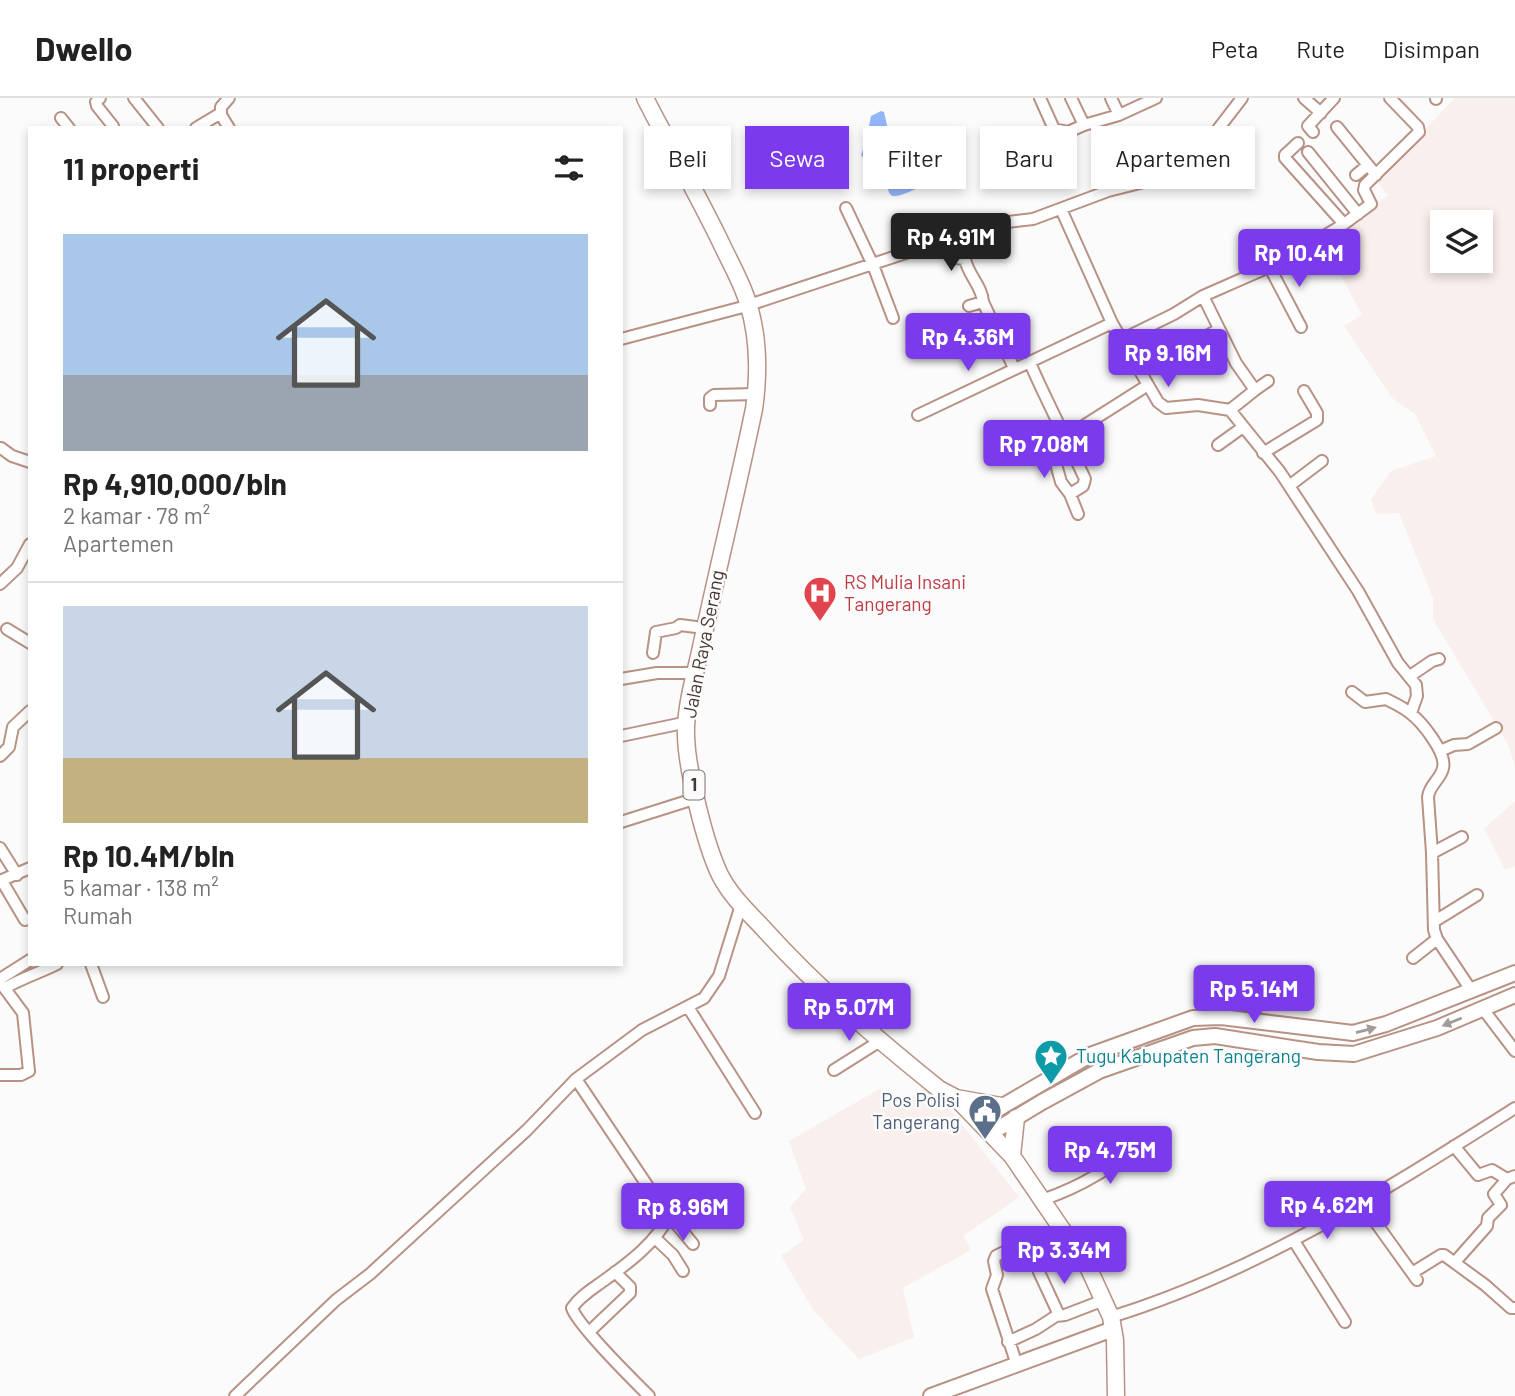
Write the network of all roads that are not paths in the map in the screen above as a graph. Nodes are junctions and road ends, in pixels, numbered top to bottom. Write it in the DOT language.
graph roads {
  1 [pos="100,98"];
  2 [pos="134,98"];
  3 [pos="229,98"];
  4 [pos="645,98"];
  5 [pos="1040,98"];
  6 [pos="1071,98"];
  7 [pos="1111,98"];
  8 [pos="1242,98"];
  9 [pos="1304,98"];
  10 [pos="1334,98"];
  11 [pos="1390,98"];
  12 [pos="1151,99"];
  13 [pos="221,113"];
  14 [pos="1321,113"];
  15 [pos="1119,115"];
  16 [pos="61,118"];
  17 [pos="1084,125"];
  18 [pos="67,126"];
  19 [pos="113,126"];
  20 [pos="156,126"];
  21 [pos="199,126"];
  22 [pos="228,126"];
  23 [pos="1337,127"];
  24 [pos="1314,132"];
  25 [pos="1298,143"];
  26 [pos="1308,152"];
  27 [pos="1368,165"];
  28 [pos="1376,174"];
  29 [pos="1356,175"];
  30 [pos="846,208"];
  31 [pos="1061,209"];
  32 [pos="1358,214"];
  33 [pos="1344,224"];
  34 [pos="948,239"];
  35 [pos="873,265"];
  36 [pos="1269,266"];
  37 [pos="1203,296"];
  38 [pos="983,302"];
  39 [pos="746,306"];
  40 [pos="969,306"];
  41 [pos="893,318"];
  42 [pos="1112,323"];
  43 [pos="1301,327"];
  44 [pos="1219,329"];
  45 [pos="623,338"];
  46 [pos="1121,340"];
  47 [pos="1194,343"];
  48 [pos="1030,363"];
  49 [pos="1014,368"];
  50 [pos="1268,381"];
  51 [pos="1147,385"];
  52 [pos="1255,390"];
  53 [pos="1304,391"];
  54 [pos="756,394"];
  55 [pos="710,405"];
  56 [pos="1230,410"];
  57 [pos="918,415"];
  58 [pos="1243,427"];
  59 [pos="1066,437"];
  60 [pos="1218,445"];
  61 [pos="1,448"];
  62 [pos="1264,453"];
  63 [pos="1074,455"];
  64 [pos="28,461"];
  65 [pos="1322,461"];
  66 [pos="1289,486"];
  67 [pos="1070,494"];
  68 [pos="1078,514"];
  69 [pos="28,548"];
  70 [pos="0,584"];
  71 [pos="704,628"];
  72 [pos="7,629"];
  73 [pos="28,642"];
  74 [pos="653,653"];
  75 [pos="1439,659"];
  76 [pos="695,673"];
  77 [pos="1410,676"];
  78 [pos="623,678"];
  79 [pos="1352,692"];
  80 [pos="28,713"];
  81 [pos="1411,713"];
  82 [pos="688,722"];
  83 [pos="1496,729"];
  84 [pos="623,736"];
  85 [pos="1440,751"];
  86 [pos="0,756"];
  87 [pos="697,798"];
  88 [pos="623,821"];
  89 [pos="1462,838"];
  90 [pos="0,848"];
  91 [pos="1433,853"];
  92 [pos="28,869"];
  93 [pos="17,875"];
  94 [pos="1,881"];
  95 [pos="1478,895"];
  96 [pos="741,905"];
  97 [pos="25,920"];
  98 [pos="1435,921"];
  99 [pos="1437,939"];
  100 [pos="1413,958"];
  101 [pos="28,962"];
  102 [pos="92,966"];
  103 [pos="40,968"];
  104 [pos="1515,973"];
  105 [pos="2,983"];
  106 [pos="1471,990"];
  107 [pos="1515,996"];
  108 [pos="103,998"];
  109 [pos="688,1007"];
  110 [pos="1483,1009"];
  111 [pos="1193,1018"];
  112 [pos="1193,1038"];
  113 [pos="880,1041"];
  114 [pos="1515,1051"];
  115 [pos="834,1070"];
  116 [pos="0,1074"];
  117 [pos="576,1079"];
  118 [pos="956,1098"];
  119 [pos="1001,1106"];
  120 [pos="1515,1108"];
  121 [pos="755,1113"];
  122 [pos="1016,1118"];
  123 [pos="979,1120"];
  124 [pos="992,1133"];
  125 [pos="1157,1133"];
  126 [pos="1454,1146"];
  127 [pos="1012,1156"];
  128 [pos="1511,1177"];
  129 [pos="1042,1199"];
  130 [pos="1361,1202"];
  131 [pos="668,1216"];
  132 [pos="1062,1229"];
  133 [pos="655,1238"];
  134 [pos="1294,1241"];
  135 [pos="693,1244"];
  136 [pos="1455,1262"];
  137 [pos="683,1271"];
  138 [pos="615,1272"];
  139 [pos="1039,1272"];
  140 [pos="1104,1300"];
  141 [pos="1515,1308"];
  142 [pos="1059,1315"];
  143 [pos="1345,1322"];
  144 [pos="1112,1323"];
  145 [pos="589,1332"];
  146 [pos="1008,1342"];
  147 [pos="1017,1365"];
  148 [pos="235,1396"];
  149 [pos="649,1396"];
  150 [pos="931,1396"];
  151 [pos="1116,1396"];
  1 -- 19 [label="street"];
  2 -- 20 [label="street"];
  3 -- 13 [label="street"];
  4 -- 39 [label="highway, Jalan Raya Serang"];
  5 -- 17 [label="street"];
  6 -- 17 [label="street"];
  7 -- 15 [label="street"];
  8 -- 31 [label="street"];
  9 -- 14 [label="street"];
  10 -- 14 [label="street"];
  11 -- 28 [label="street"];
  12 -- 15 [label="street"];
  13 -- 21 [label="street"];
  13 -- 22 [label="street"];
  14 -- 24 [label="street"];
  15 -- 17 [label="street"];
  16 -- 18 [label="street"];
  23 -- 27 [label="street"];
  25 -- 33 [label="street"];
  26 -- 32 [label="street"];
  27 -- 28 [label="street"];
  27 -- 29 [label="street"];
  28 -- 32 [label="street"];
  30 -- 35 [label="street"];
  31 -- 34 [label="street"];
  31 -- 42 [label="street"];
  32 -- 33 [label="street"];
  33 -- 36 [label="street"];
  34 -- 35 [label="street"];
  34 -- 38 [label="street"];
  35 -- 39 [label="street"];
  35 -- 41 [label="street"];
  36 -- 37 [label="street"];
  36 -- 43 [label="street"];
  37 -- 44 [label="street"];
  37 -- 46 [label="street"];
  38 -- 40 [label="street"];
  38 -- 49 [label="street"];
  39 -- 45 [label="street"];
  39 -- 54 [label="highway, Jalan Raya Serang / 1"];
  42 -- 46 [label="street"];
  42 -- 48 [label="street"];
  44 -- 47 [label="street"];
  44 -- 52 [label="street"];
  46 -- 51 [label="street"];
  48 -- 49 [label="street"];
  48 -- 59 [label="street"];
  49 -- 57 [label="street"];
  50 -- 52 [label="street"];
  51 -- 56 [label="street"];
  51 -- 59 [label="street"];
  52 -- 56 [label="street"];
  53 -- 62 [label="street"];
  54 -- 55 [label="street"];
  54 -- 71 [label="highway, Jalan Raya Serang / 1"];
  56 -- 58 [label="street"];
  58 -- 60 [label="street"];
  58 -- 62 [label="street"];
  59 -- 63 [label="street"];
  61 -- 64 [label="street"];
  62 -- 66 [label="street"];
  63 -- 67 [label="street"];
  63 -- 67 [label="street"];
  65 -- 66 [label="street"];
  66 -- 77 [label="street"];
  67 -- 68 [label="street"];
  69 -- 70 [label="street"];
  71 -- 74 [label="street"];
  71 -- 76 [label="highway, Jalan Raya Serang / 1"];
  72 -- 73 [label="street"];
  75 -- 77 [label="street"];
  76 -- 78 [label="street"];
  76 -- 82 [label="highway, Jalan Raya Serang / 1"];
  77 -- 81 [label="street"];
  79 -- 81 [label="street"];
  80 -- 86 [label="street"];
  81 -- 85 [label="street"];
  82 -- 84 [label="street"];
  82 -- 87 [label="highway, Jalan Raya Serang / 1"];
  83 -- 85 [label="street"];
  85 -- 91 [label="street"];
  87 -- 88 [label="street"];
  87 -- 96 [label="highway, Jalan Raya Serang / 1"];
  89 -- 91 [label="street"];
  90 -- 93 [label="street"];
  91 -- 98 [label="street"];
  92 -- 93 [label="street"];
  93 -- 94 [label="street"];
  94 -- 97 [label="street"];
  95 -- 98 [label="street"];
  96 -- 109 [label="street"];
  96 -- 113 [label="highway, Jalan Raya Serang / 1"];
  98 -- 99 [label="street"];
  99 -- 100 [label="street"];
  99 -- 106 [label="street"];
  101 -- 105 [label="street"];
  102 -- 108 [label="street"];
  103 -- 105 [label="street"];
  104 -- 106 [label="main road"];
  105 -- 116 [label="street"];
  111 -- 106 [label="main road, one-way"];
  107 -- 110 [label="main road"];
  109 -- 117 [label="street"];
  109 -- 121 [label="street"];
  110 -- 112 [label="main road, one-way"];
  110 -- 114 [label="street"];
  111 -- 112 [label="main road"];
  111 -- 119 [label="main road"];
  112 -- 122 [label="main road"];
  113 -- 115 [label="street"];
  113 -- 118 [label="highway, Jalan Raya Serang / 1"];
  117 -- 131 [label="street"];
  117 -- 148 [label="street"];
  118 -- 119 [label="highway"];
  118 -- 123 [label="highway, Jalan Raya Serang / 1"];
  119 -- 123 [label="main road"];
  120 -- 126 [label="street"];
  122 -- 124 [label="main road"];
  122 -- 127 [label="highway"];
  123 -- 124 [label="highway, Jalan Raya Serang / 1"];
  124 -- 127 [label="highway, Jalan Raya Serang / 1"];
  125 -- 129 [label="street"];
  126 -- 128 [label="street"];
  126 -- 130 [label="street"];
  127 -- 129 [label="highway, Jalan Raya Serang / 1"];
  128 -- 136 [label="street"];
  129 -- 132 [label="highway, Jalan Raya Serang / 1"];
  130 -- 134 [label="street"];
  130 -- 136 [label="street"];
  131 -- 133 [label="street"];
  131 -- 135 [label="street"];
  132 -- 140 [label="highway, Jalan Raya Serang / 1"];
  132 -- 146 [label="street"];
  133 -- 137 [label="street"];
  133 -- 138 [label="street"];
  134 -- 143 [label="street"];
  134 -- 144 [label="street"];
  136 -- 141 [label="street"];
  138 -- 145 [label="street"];
  138 -- 145 [label="street"];
  139 -- 142 [label="street"];
  140 -- 142 [label="street"];
  140 -- 144 [label="highway, Jalan Raya Serang / 1"];
  142 -- 146 [label="street"];
  144 -- 147 [label="main road"];
  144 -- 151 [label="highway, Jalan Raya Serang / 1"];
  145 -- 149 [label="street"];
  146 -- 147 [label="street"];
  147 -- 150 [label="main road"];
}
